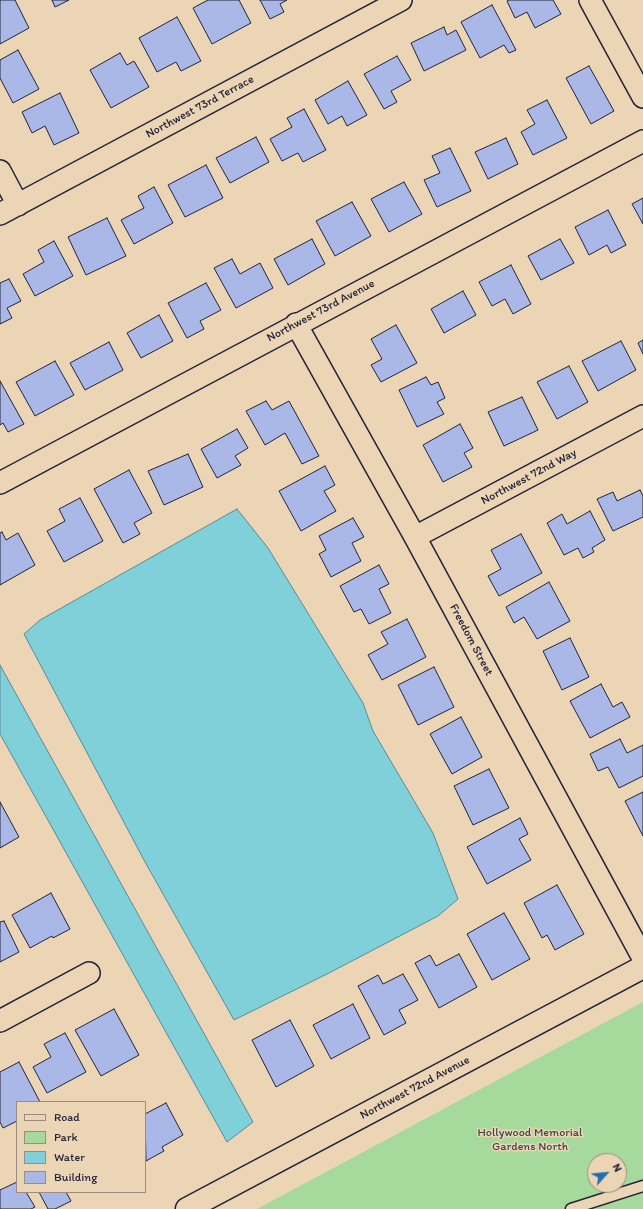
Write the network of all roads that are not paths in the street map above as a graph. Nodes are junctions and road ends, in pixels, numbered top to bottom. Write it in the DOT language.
graph roads {
  1 [pos="401,0"];
  2 [pos="590,0"];
  3 [pos="643,97"];
  4 [pos="643,141"];
  5 [pos="0,171"];
  6 [pos="18,205"];
  7 [pos="0,214"];
  8 [pos="296,324"];
  9 [pos="643,416"];
  10 [pos="0,483"];
  11 [pos="415,537"];
  12 [pos="643,958"];
  13 [pos="643,967"];
  14 [pos="88,972"];
  15 [pos="0,1021"];
  16 [pos="643,1186"];
  17 [pos="187,1209"];
  18 [pos="571,1209"];
  1 -- 6 [label="street, Northwest 73rd Terrace"];
  2 -- 3 [label="street"];
  4 -- 8 [label="street, Northwest 73rd Avenue"];
  5 -- 6 [label="street"];
  6 -- 7 [label="street, Northwest 73rd Terrace"];
  8 -- 10 [label="street, Northwest 73rd Avenue"];
  8 -- 11 [label="street, Freedom Street"];
  9 -- 11 [label="street, Northwest 72nd Way"];
  11 -- 12 [label="street, Freedom Street"];
  13 -- 17 [label="street, Northwest 72nd Avenue"];
  14 -- 15 [label="street"];
  16 -- 18 [label="lane"];
}
